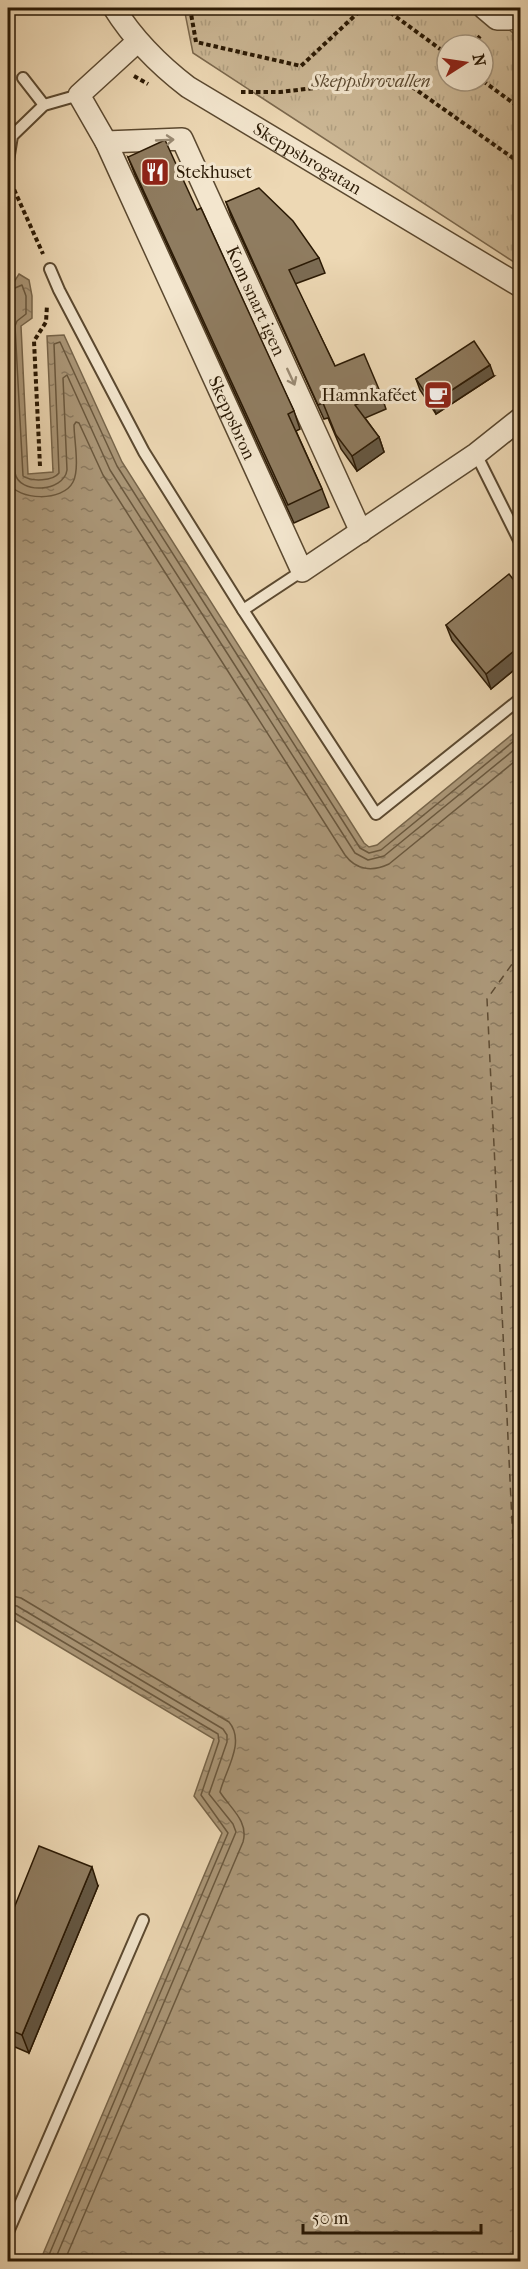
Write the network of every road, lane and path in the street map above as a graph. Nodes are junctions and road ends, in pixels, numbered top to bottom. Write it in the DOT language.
graph roads {
  1 [pos="114,8"];
  2 [pos="190,8"];
  3 [pos="363,8"];
  4 [pos="384,8"];
  5 [pos="484,8"];
  6 [pos="515,14"];
  7 [pos="137,42"];
  8 [pos="435,45"];
  9 [pos="23,78"];
  10 [pos="495,90"];
  11 [pos="231,92"];
  12 [pos="79,95"];
  13 [pos="44,105"];
  14 [pos="520,108"];
  15 [pos="106,142"];
  16 [pos="8,161"];
  17 [pos="520,163"];
  18 [pos="8,174"];
  19 [pos="50,269"];
  20 [pos="520,286"];
  21 [pos="520,418"];
  22 [pos="476,454"];
  23 [pos="40,466"];
  24 [pos="361,532"];
  25 [pos="520,542"];
  26 [pos="302,571"];
  27 [pos="243,610"];
  28 [pos="520,699"];
  29 [pos="143,1920"];
  30 [pos="8,2232"];
  1 -- 7 [label="street, Skeppsbrogatan"];
  2 -- 3 [label="path"];
  4 -- 8 [label="path"];
  5 -- 6 [label="street"];
  7 -- 12 [label="street"];
  7 -- 20 [label="street, Skeppsbrogatan"];
  9 -- 13 [label="lane"];
  10 -- 14 [label="path"];
  11 -- 17 [label="path"];
  12 -- 13 [label="lane"];
  12 -- 15 [label="street, Skeppsbron"];
  13 -- 16 [label="lane"];
  15 -- 24 [label="street, Kom snart igen, one-way"];
  15 -- 26 [label="street, Skeppsbron"];
  18 -- 19 [label="path"];
  19 -- 23 [label="path"];
  19 -- 27 [label="lane"];
  21 -- 22 [label="street"];
  22 -- 24 [label="street"];
  22 -- 25 [label="lane"];
  24 -- 26 [label="street"];
  26 -- 27 [label="lane"];
  27 -- 28 [label="lane"];
  29 -- 30 [label="lane"];
}
